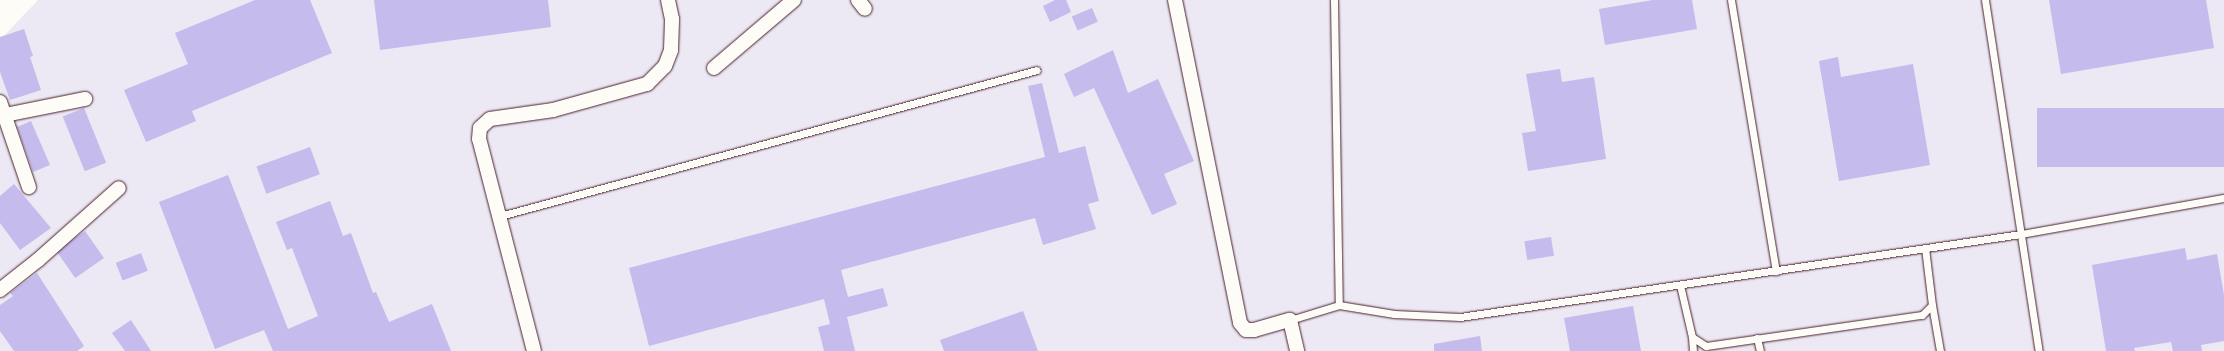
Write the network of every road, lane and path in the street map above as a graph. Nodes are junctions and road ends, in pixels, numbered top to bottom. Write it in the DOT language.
graph roads {
  1 [pos="668,0"];
  2 [pos="794,0"];
  3 [pos="1174,0"];
  4 [pos="1334,0"];
  5 [pos="1731,0"];
  6 [pos="1985,0"];
  7 [pos="714,68"];
  8 [pos="1037,70"];
  9 [pos="85,99"];
  10 [pos="1,111"];
  11 [pos="29,187"];
  12 [pos="119,188"];
  13 [pos="2224,198"];
  14 [pos="500,216"];
  15 [pos="2022,234"];
  16 [pos="1925,248"];
  17 [pos="1776,271"];
  18 [pos="1680,285"];
  19 [pos="0,290"];
  20 [pos="1932,304"];
  21 [pos="1339,305"];
  22 [pos="1290,320"];
  23 [pos="1692,336"];
  24 [pos="1757,338"];
  25 [pos="534,351"];
  26 [pos="1297,351"];
  27 [pos="1693,351"];
  28 [pos="1760,351"];
  29 [pos="1940,351"];
  30 [pos="2039,351"];
  1 -- 14 [label="street"];
  2 -- 7 [label="street"];
  3 -- 22 [label="street"];
  4 -- 21 [label="lane"];
  5 -- 17 [label="lane"];
  6 -- 15 [label="lane"];
  8 -- 14 [label="lane"];
  9 -- 10 [label="street"];
  10 -- 11 [label="street"];
  12 -- 19 [label="street"];
  13 -- 15 [label="lane"];
  14 -- 25 [label="street"];
  15 -- 16 [label="lane"];
  15 -- 30 [label="lane"];
  16 -- 17 [label="lane"];
  16 -- 20 [label="lane"];
  17 -- 18 [label="lane"];
  18 -- 21 [label="lane"];
  18 -- 23 [label="lane"];
  20 -- 24 [label="lane"];
  20 -- 29 [label="lane"];
  21 -- 22 [label="lane"];
  22 -- 26 [label="street"];
  23 -- 24 [label="lane"];
  23 -- 27 [label="lane"];
  24 -- 28 [label="lane"];
}
